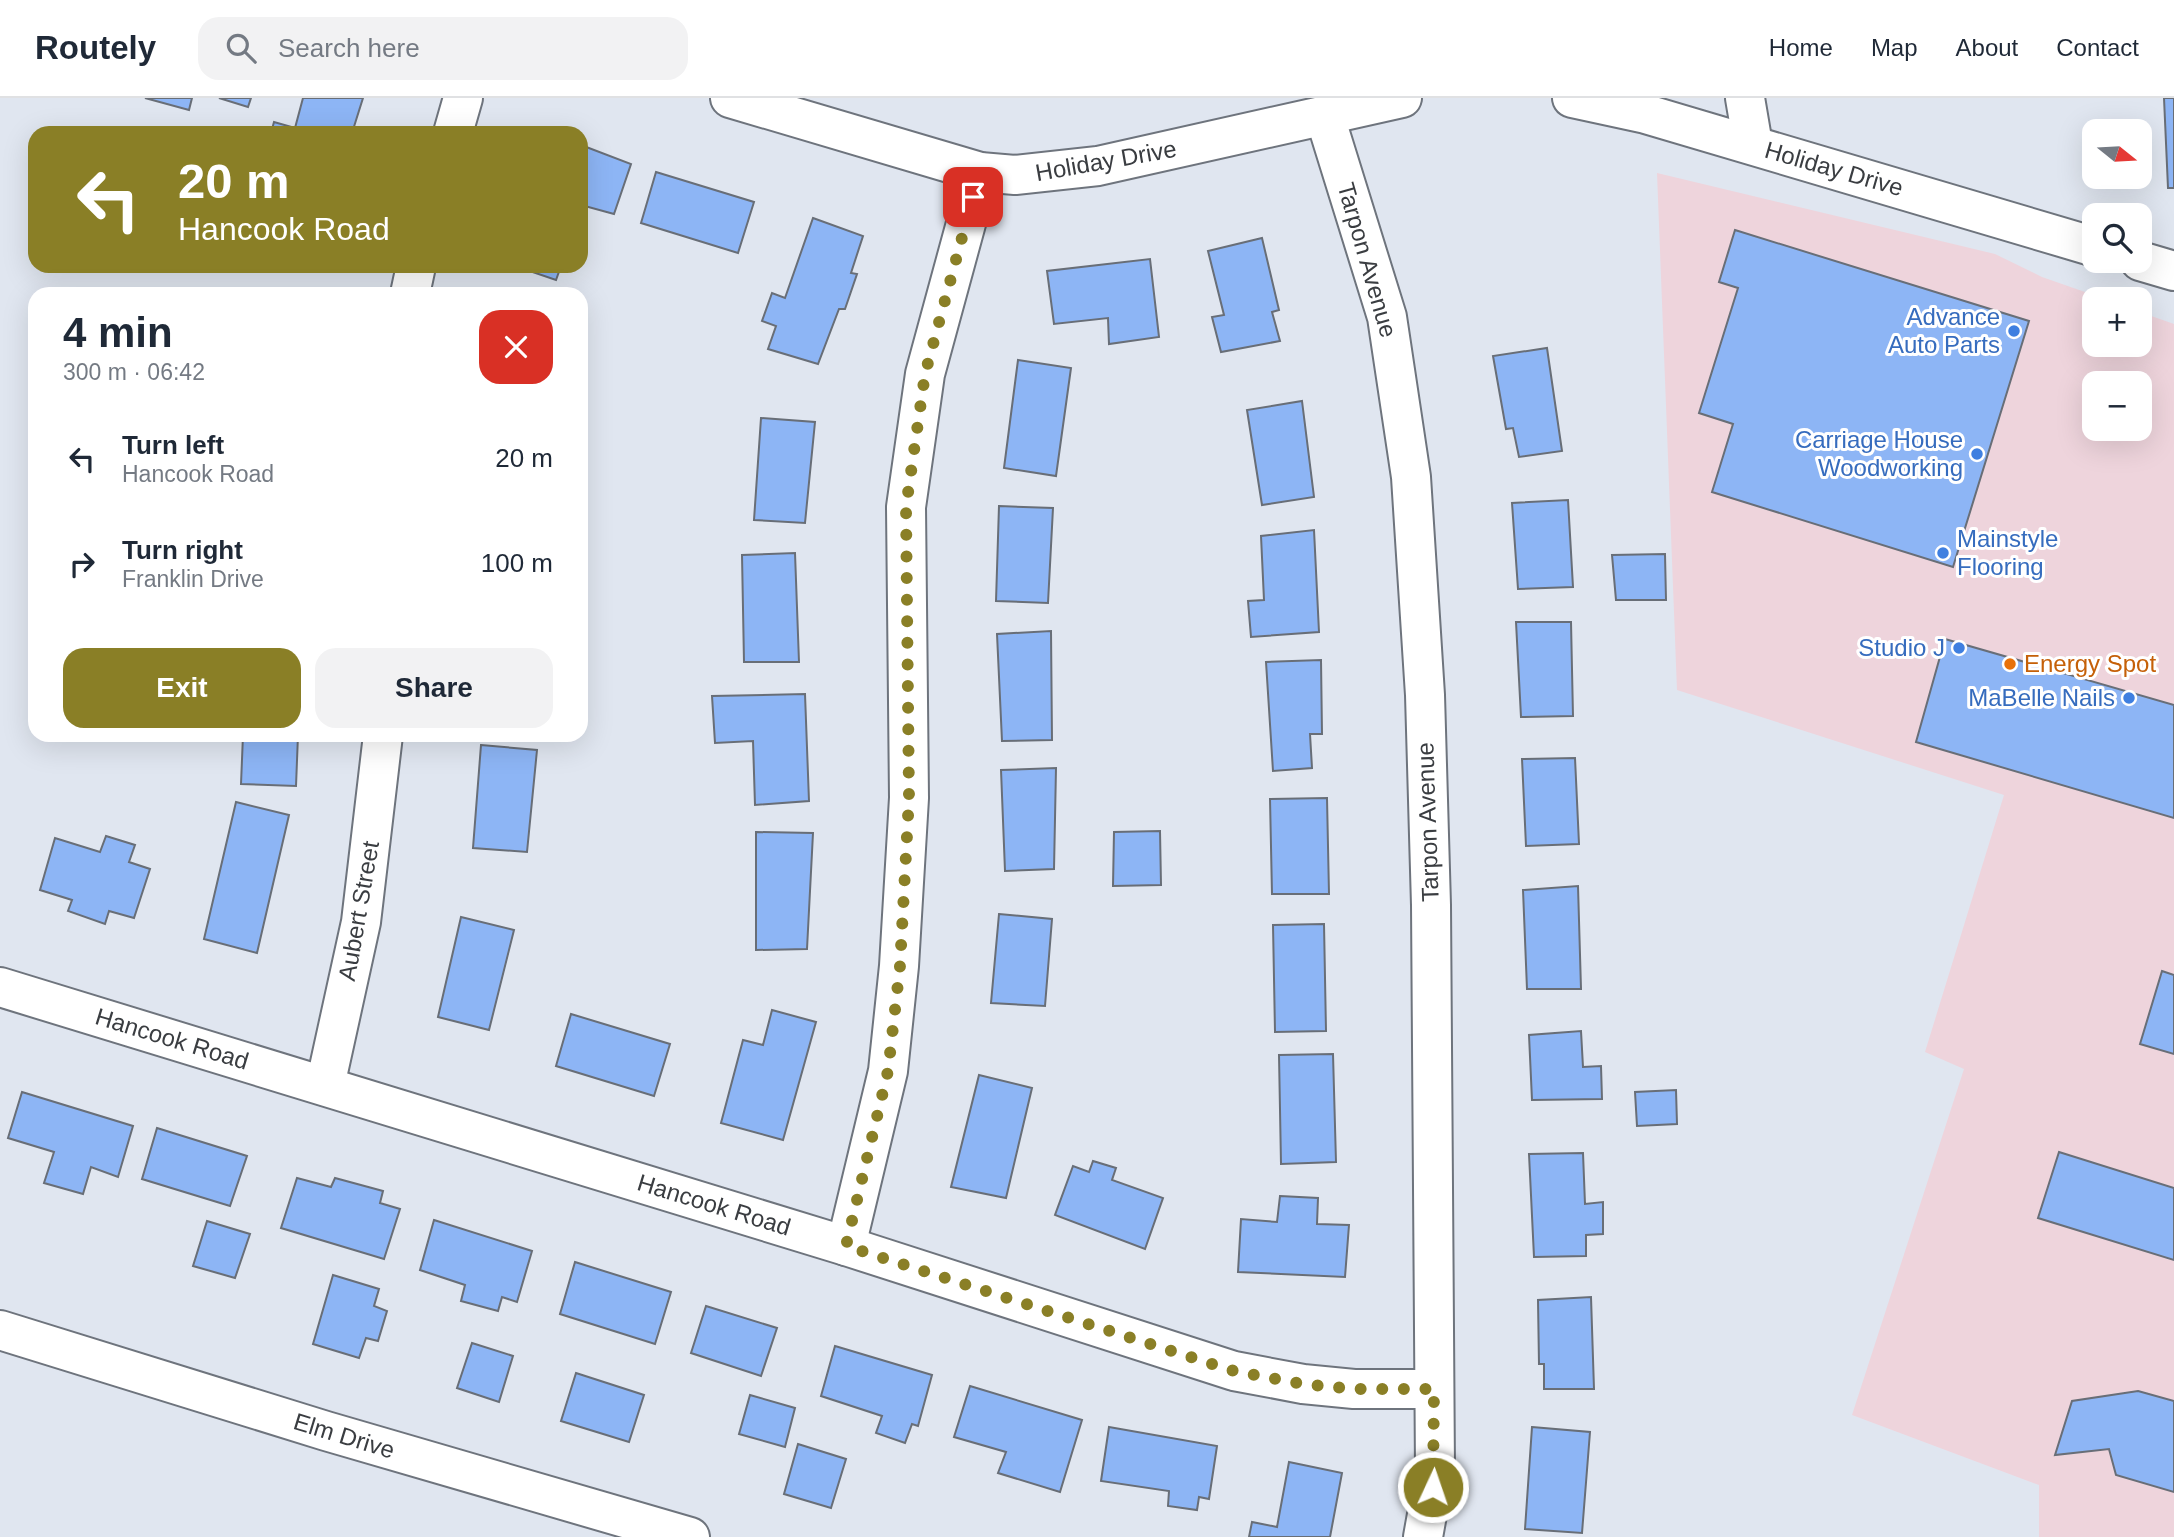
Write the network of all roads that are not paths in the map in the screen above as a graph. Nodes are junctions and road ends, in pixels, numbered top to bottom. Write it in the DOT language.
graph roads {
  1 [pos="463,98"];
  2 [pos="730,98"];
  3 [pos="1402,98"];
  4 [pos="1572,98"];
  5 [pos="1745,98"];
  6 [pos="1325,117"];
  7 [pos="455,126"];
  8 [pos="1752,145"];
  9 [pos="980,172"];
  10 [pos="2082,243"];
  11 [pos="2152,265"];
  12 [pos="2174,271"];
  13 [pos="382,742"];
  14 [pos="0,987"];
  15 [pos="325,1086"];
  16 [pos="846,1246"];
  17 [pos="0,1329"];
  18 [pos="1434,1389"];
  19 [pos="690,1537"];
  20 [pos="1423,1537"];
  1 -- 7 [label="street"];
  2 -- 9 [label="street, Holiday Drive"];
  3 -- 6 [label="street, Holiday Drive"];
  4 -- 8 [label="street, Holiday Drive"];
  5 -- 8 [label="street"];
  6 -- 9 [label="street, Holiday Drive"];
  6 -- 18 [label="street, Tarpon Avenue"];
  8 -- 10 [label="street, Holiday Drive"];
  9 -- 16 [label="street"];
  11 -- 12 [label="street"];
  13 -- 15 [label="street, Aubert Street"];
  14 -- 15 [label="street, Hancook Road"];
  15 -- 16 [label="street, Hancook Road"];
  16 -- 18 [label="street, Hancook Road"];
  17 -- 19 [label="street, Elm Drive"];
  18 -- 20 [label="street, Tarpon Avenue"];
}
